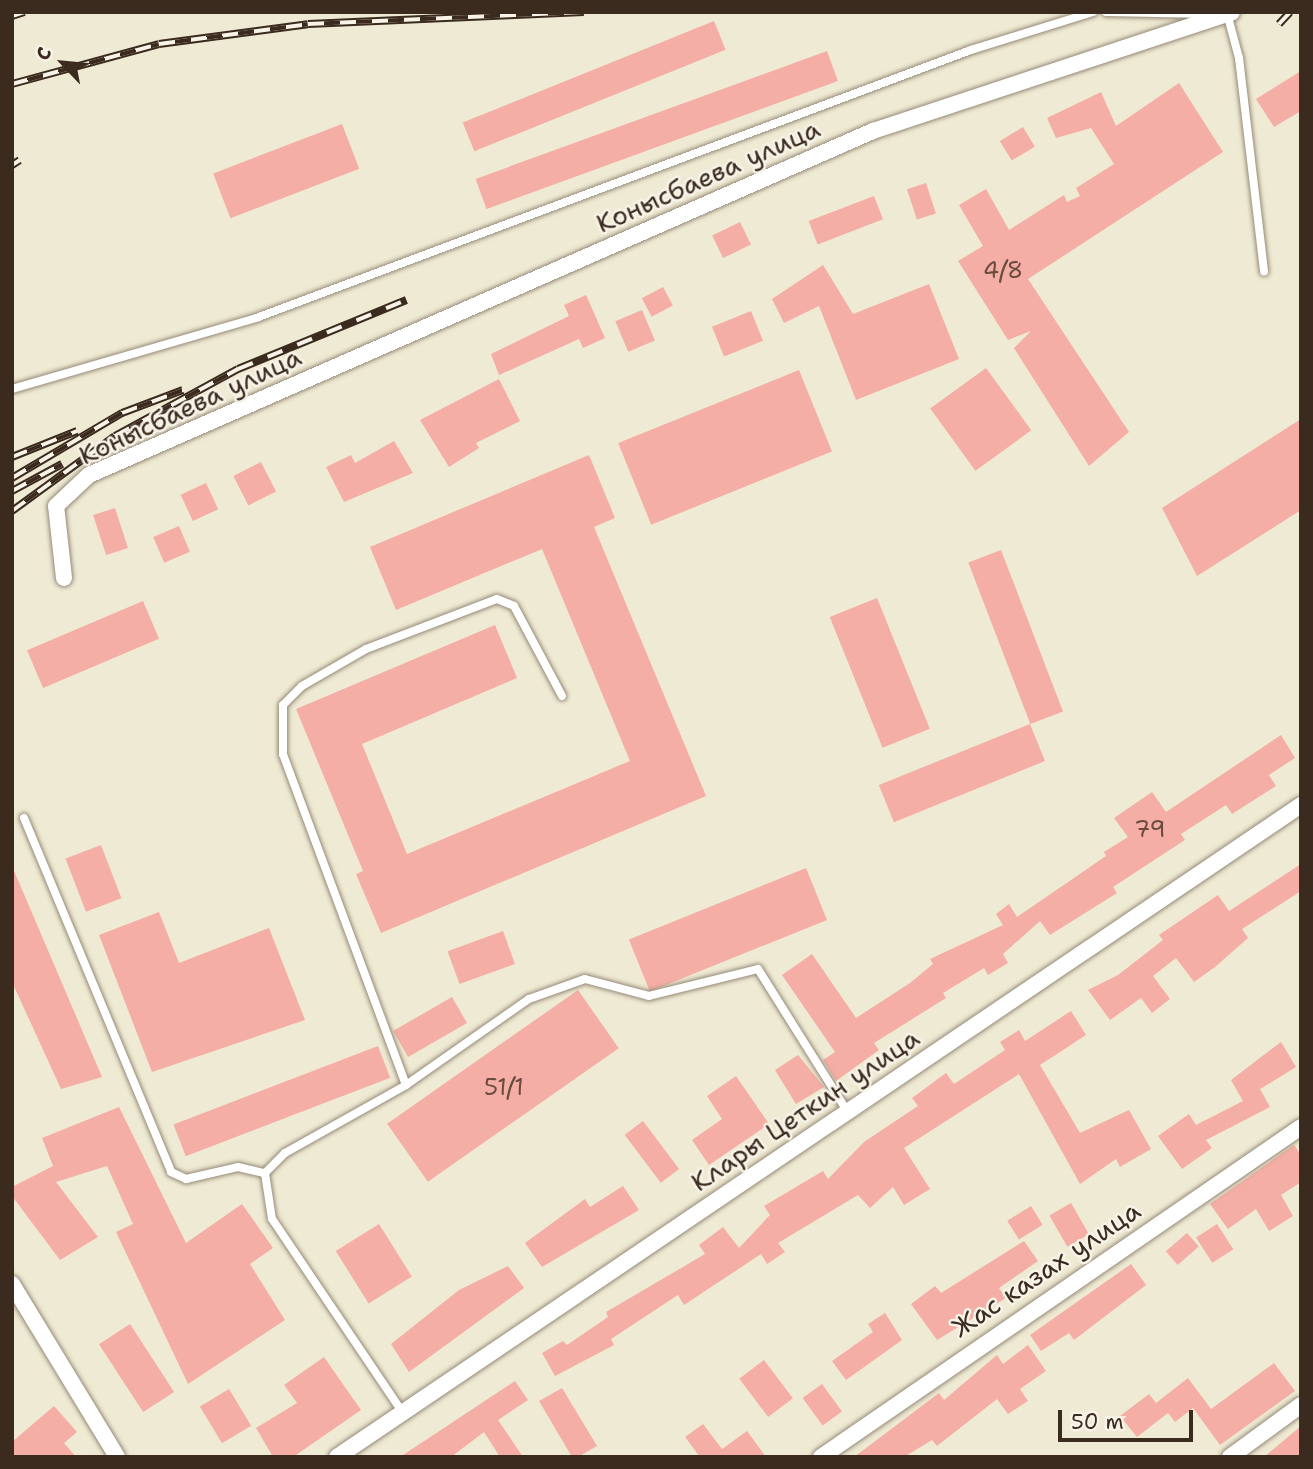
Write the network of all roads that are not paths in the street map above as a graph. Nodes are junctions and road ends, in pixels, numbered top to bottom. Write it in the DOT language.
graph roads {
  1 [pos="1093,12"];
  2 [pos="1106,12"];
  3 [pos="1230,13"];
  4 [pos="1264,272"];
  5 [pos="12,389"];
  6 [pos="64,578"];
  7 [pos="562,695"];
  8 [pos="1301,805"];
  9 [pos="24,818"];
  10 [pos="406,1085"];
  11 [pos="847,1111"];
  12 [pos="1301,1127"];
  13 [pos="265,1173"];
  14 [pos="12,1284"];
  15 [pos="1301,1405"];
  16 [pos="402,1413"];
  17 [pos="117,1457"];
  18 [pos="337,1457"];
  19 [pos="821,1457"];
  20 [pos="1230,1457"];
  1 -- 5 [label="lane"];
  2 -- 3 [label="lane"];
  3 -- 4 [label="lane"];
  3 -- 6 [label="street, Конысбаева улица"];
  7 -- 10 [label="lane"];
  8 -- 11 [label="street, Клары Цеткин улица"];
  9 -- 13 [label="lane"];
  10 -- 11 [label="lane"];
  10 -- 13 [label="lane"];
  11 -- 16 [label="street, Клары Цеткин улица"];
  12 -- 19 [label="street, Жас казах улица"];
  13 -- 16 [label="lane"];
  14 -- 17 [label="street"];
  15 -- 20 [label="street"];
  16 -- 18 [label="street, Клары Цеткин улица"];
}
